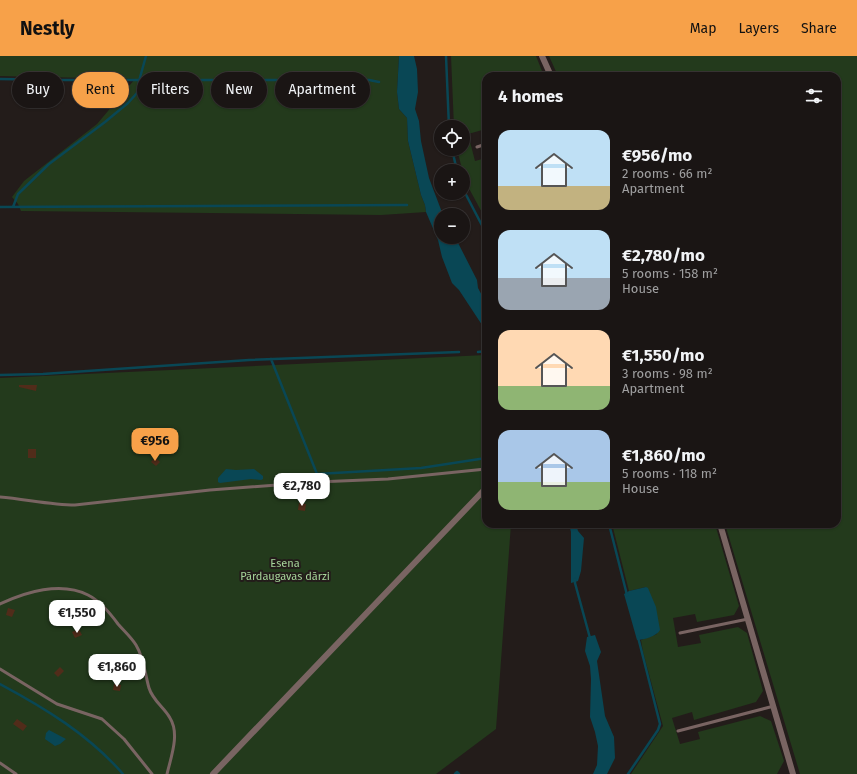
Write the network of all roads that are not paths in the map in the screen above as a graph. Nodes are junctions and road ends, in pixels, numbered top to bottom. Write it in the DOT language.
graph roads {
  1 [pos="542,56"];
  2 [pos="549,72"];
  3 [pos="482,145"];
  4 [pos="477,147"];
  5 [pos="482,469"];
  6 [pos="482,492"];
  7 [pos="0,497"];
  8 [pos="721,528"];
  9 [pos="0,604"];
  10 [pos="748,619"];
  11 [pos="680,633"];
  12 [pos="0,669"];
  13 [pos="774,706"];
  14 [pos="678,731"];
  15 [pos="0,763"];
  16 [pos="16,774"];
  17 [pos="152,774"];
  18 [pos="167,774"];
  19 [pos="213,774"];
  20 [pos="793,774"];
  1 -- 2 [label="street"];
  3 -- 4 [label="lane"];
  5 -- 7 [label="lane"];
  6 -- 19 [label="street"];
  8 -- 10 [label="street"];
  9 -- 18 [label="lane"];
  10 -- 11 [label="lane"];
  10 -- 13 [label="street"];
  12 -- 17 [label="lane"];
  13 -- 14 [label="lane"];
  13 -- 20 [label="street"];
  15 -- 16 [label="lane"];
}
